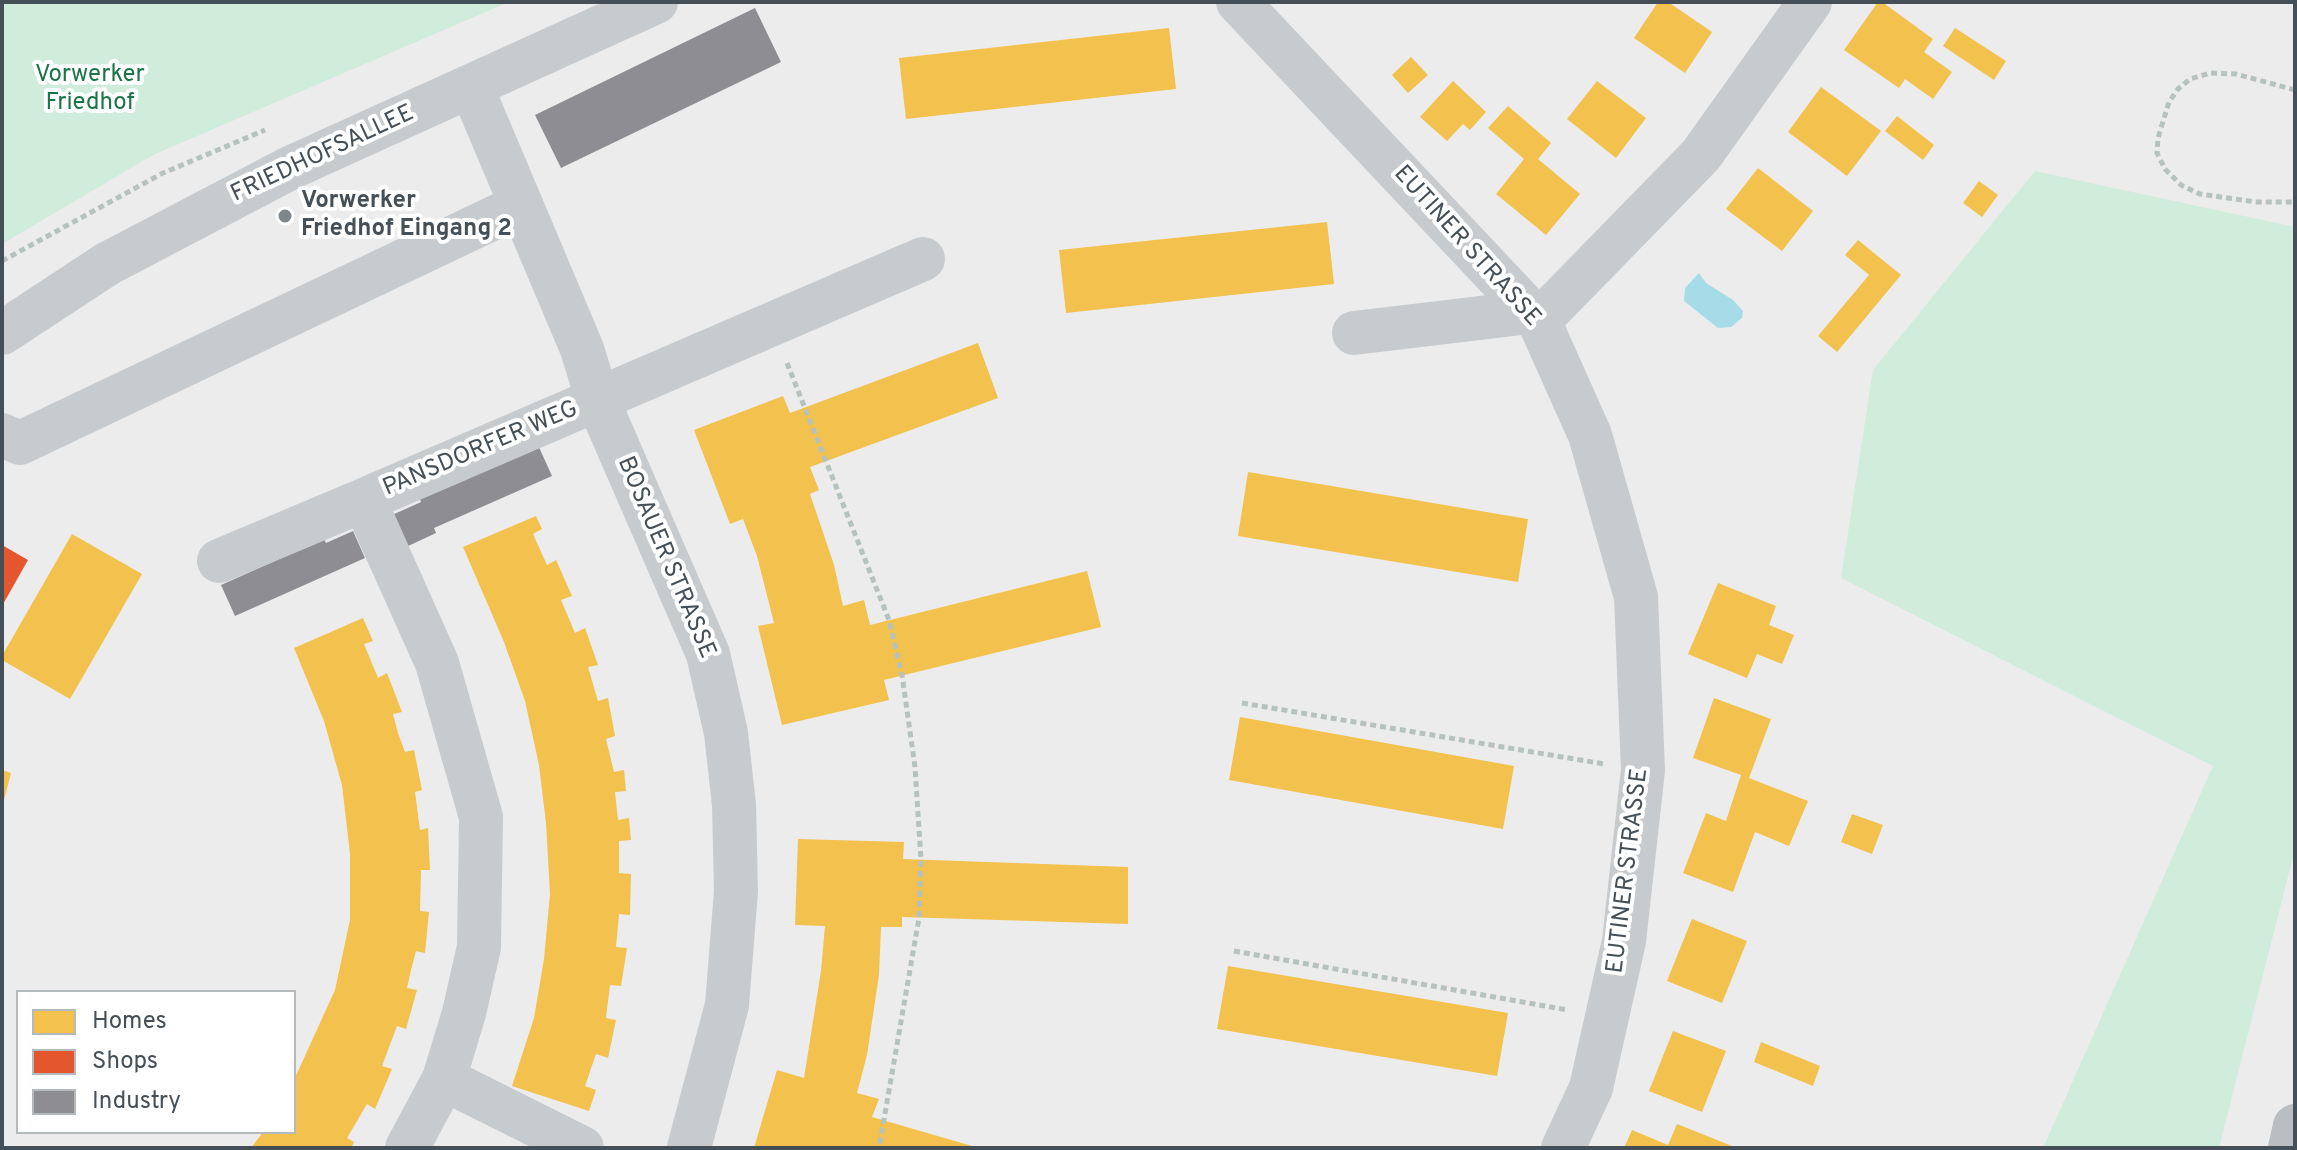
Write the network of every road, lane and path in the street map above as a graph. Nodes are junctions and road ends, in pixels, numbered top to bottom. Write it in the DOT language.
graph roads {
  1 [pos="656,2"];
  2 [pos="1238,2"];
  3 [pos="1810,2"];
  4 [pos="471,86"];
  5 [pos="2295,90"];
  6 [pos="2295,202"];
  7 [pos="521,205"];
  8 [pos="923,259"];
  9 [pos="1535,316"];
  10 [pos="771,325"];
  11 [pos="2,333"];
  12 [pos="1354,333"];
  13 [pos="598,401"];
  14 [pos="2,435"];
  15 [pos="364,500"];
  16 [pos="219,561"];
  17 [pos="1242,703"];
  18 [pos="1643,770"];
  19 [pos="1234,951"];
  20 [pos="1607,1017"];
  21 [pos="444,1079"];
  22 [pos="2295,1126"];
  23 [pos="407,1148"];
  24 [pos="582,1148"];
  25 [pos="689,1148"];
  26 [pos="879,1148"];
  27 [pos="1563,1148"];
  28 [pos="2290,1148"];
  1 -- 4 [label="street, FRIEDHOFSALLEE"];
  2 -- 9 [label="street, EUTINER STRASSE"];
  3 -- 9 [label="street"];
  4 -- 7 [label="street, BOSAUER STRASSE"];
  4 -- 11 [label="street, FRIEDHOFSALLEE"];
  5 -- 6 [label="path"];
  7 -- 13 [label="street, BOSAUER STRASSE"];
  7 -- 14 [label="street"];
  8 -- 10 [label="street, PANSDORFER WEG"];
  9 -- 12 [label="street"];
  9 -- 18 [label="street, EUTINER STRASSE"];
  10 -- 13 [label="street, PANSDORFER WEG"];
  10 -- 26 [label="path"];
  13 -- 15 [label="street, PANSDORFER WEG"];
  13 -- 25 [label="street, BOSAUER STRASSE"];
  15 -- 16 [label="street, PANSDORFER WEG"];
  15 -- 21 [label="street, PANSDORFER WEG"];
  17 -- 18 [label="path"];
  18 -- 20 [label="street, EUTINER STRASSE"];
  19 -- 20 [label="path"];
  20 -- 27 [label="street, EUTINER STRASSE"];
  21 -- 23 [label="street, PANSDORFER WEG"];
  21 -- 24 [label="street"];
  22 -- 28 [label="highway"];
}
